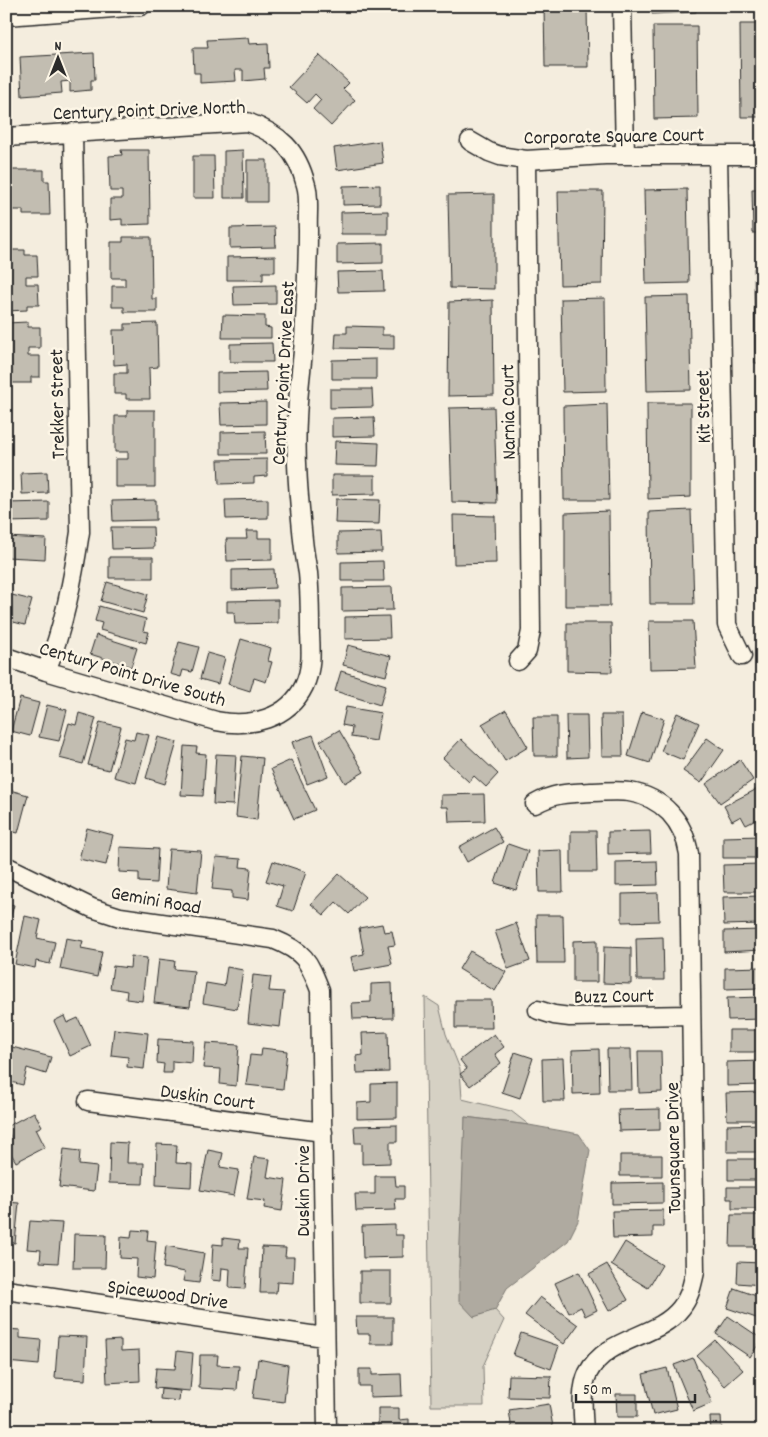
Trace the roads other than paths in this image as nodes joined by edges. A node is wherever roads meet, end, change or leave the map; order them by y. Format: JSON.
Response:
{"nodes":[{"id":1,"x":141,"y":6,"type":"edge"},
{"id":2,"x":622,"y":6,"type":"edge"},
{"id":3,"x":6,"y":16,"type":"edge"},
{"id":4,"x":73,"y":132,"type":"junction"},
{"id":5,"x":6,"y":137,"type":"edge"},
{"id":6,"x":470,"y":141,"type":"dead end"},
{"id":7,"x":287,"y":146,"type":"joint"},
{"id":8,"x":625,"y":155,"type":"junction"},
{"id":9,"x":718,"y":155,"type":"junction"},
{"id":10,"x":762,"y":155,"type":"edge"},
{"id":11,"x":526,"y":160,"type":"junction"},
{"id":12,"x":742,"y":656,"type":"dead end"},
{"id":13,"x":6,"y":657,"type":"edge"},
{"id":14,"x":518,"y":661,"type":"dead end"},
{"id":15,"x":46,"y":671,"type":"junction"},
{"id":16,"x":299,"y":695,"type":"joint"},
{"id":17,"x":535,"y":804,"type":"dead end"},
{"id":18,"x":6,"y":866,"type":"edge"},
{"id":19,"x":303,"y":955,"type":"joint"},
{"id":20,"x":538,"y":1010,"type":"dead end"},
{"id":21,"x":691,"y":1015,"type":"junction"},
{"id":22,"x":88,"y":1101,"type":"dead end"},
{"id":23,"x":323,"y":1132,"type":"junction"},
{"id":24,"x":6,"y":1290,"type":"edge"},
{"id":25,"x":324,"y":1336,"type":"junction"},
{"id":26,"x":327,"y":1431,"type":"edge"},
{"id":27,"x":584,"y":1431,"type":"edge"}],
"edges":[{"from":1,"to":3,"type":"street"},
{"from":2,"to":8,"type":"street"},
{"from":4,"to":5,"type":"street","name":"Century Point Drive North"},
{"from":4,"to":7,"type":"street","name":"Century Point Drive North"},
{"from":4,"to":15,"type":"street","name":"Trekker Street"},
{"from":6,"to":11,"type":"street","name":"Corporate Square Court"},
{"from":7,"to":16,"type":"street","name":"Century Point Drive East"},
{"from":8,"to":9,"type":"street","name":"Corporate Square Court"},
{"from":8,"to":11,"type":"street","name":"Corporate Square Court"},
{"from":9,"to":10,"type":"street","name":"Corporate Square Court"},
{"from":9,"to":12,"type":"street","name":"Kit Street"},
{"from":11,"to":14,"type":"street","name":"Narnia Court"},
{"from":13,"to":15,"type":"street","name":"Century Point Drive South"},
{"from":15,"to":16,"type":"street","name":"Century Point Drive South"},
{"from":17,"to":21,"type":"street","name":"Townsquare Drive"},
{"from":18,"to":19,"type":"street","name":"Gemini Road"},
{"from":19,"to":23,"type":"street","name":"Duskin Drive"},
{"from":20,"to":21,"type":"street","name":"Buzz Court"},
{"from":21,"to":27,"type":"street","name":"Townsquare Drive"},
{"from":22,"to":23,"type":"street","name":"Duskin Court"},
{"from":23,"to":25,"type":"street","name":"Duskin Drive"},
{"from":24,"to":25,"type":"street","name":"Spicewood Drive"},
{"from":25,"to":26,"type":"street","name":"Duskin Drive"}]}
